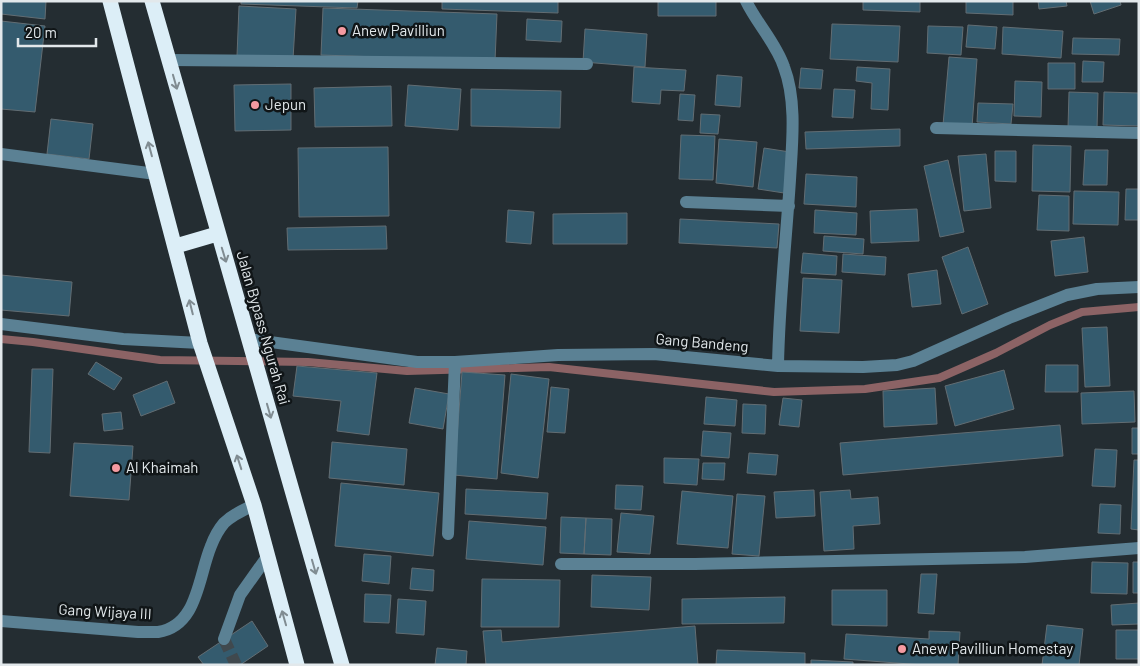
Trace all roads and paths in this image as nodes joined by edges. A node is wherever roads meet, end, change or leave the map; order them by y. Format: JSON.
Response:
{"nodes":[{"id":1,"x":110,"y":1,"type":"edge"},
{"id":2,"x":152,"y":1,"type":"edge"},
{"id":3,"x":746,"y":1,"type":"edge"},
{"id":4,"x":169,"y":60,"type":"junction"},
{"id":5,"x":587,"y":64,"type":"dead end"},
{"id":6,"x":936,"y":128,"type":"dead end"},
{"id":7,"x":1139,"y":133,"type":"edge"},
{"id":8,"x":1,"y":154,"type":"edge"},
{"id":9,"x":156,"y":174,"type":"junction"},
{"id":10,"x":686,"y":202,"type":"dead end"},
{"id":11,"x":789,"y":206,"type":"junction"},
{"id":12,"x":217,"y":234,"type":"junction"},
{"id":13,"x":176,"y":246,"type":"junction"},
{"id":14,"x":1139,"y":287,"type":"edge"},
{"id":15,"x":1,"y":324,"type":"edge"},
{"id":16,"x":249,"y":339,"type":"junction"},
{"id":17,"x":200,"y":343,"type":"junction"},
{"id":18,"x":455,"y":362,"type":"junction"},
{"id":19,"x":778,"y":366,"type":"junction"},
{"id":20,"x":254,"y":505,"type":"junction"},
{"id":21,"x":448,"y":534,"type":"dead end"},
{"id":22,"x":1139,"y":548,"type":"edge"},
{"id":23,"x":267,"y":557,"type":"junction"},
{"id":24,"x":561,"y":564,"type":"dead end"},
{"id":25,"x":1,"y":621,"type":"edge"},
{"id":26,"x":224,"y":639,"type":"tunnel mouth"},
{"id":27,"x":297,"y":665,"type":"edge"},
{"id":28,"x":342,"y":665,"type":"edge"}],
"edges":[{"from":9,"to":1,"type":"highway","one_way":true},
{"from":2,"to":4,"type":"highway","name":"Jalan Bypass Ngurah Rai"},
{"from":3,"to":11,"type":"street"},
{"from":4,"to":5,"type":"street"},
{"from":4,"to":12,"type":"highway","name":"Jalan Bypass Ngurah Rai","one_way":true},
{"from":6,"to":7,"type":"street"},
{"from":8,"to":9,"type":"street"},
{"from":9,"to":13,"type":"highway"},
{"from":10,"to":11,"type":"street"},
{"from":11,"to":19,"type":"street"},
{"from":12,"to":13,"type":"highway"},
{"from":12,"to":16,"type":"highway","name":"Jalan Bypass Ngurah Rai","one_way":true},
{"from":17,"to":13,"type":"highway","one_way":true},
{"from":14,"to":19,"type":"street","name":"Gang Bandeng"},
{"from":15,"to":17,"type":"street"},
{"from":16,"to":18,"type":"street","name":"Gang Bandeng"},
{"from":16,"to":28,"type":"highway","name":"Jalan Bypass Ngurah Rai","one_way":true},
{"from":20,"to":17,"type":"highway","one_way":true},
{"from":18,"to":19,"type":"street","name":"Gang Bandeng"},
{"from":18,"to":21,"type":"street"},
{"from":20,"to":23,"type":"highway"},
{"from":20,"to":25,"type":"street","name":"Gang Wijaya III"},
{"from":22,"to":24,"type":"street"},
{"from":23,"to":26,"type":"street"},
{"from":27,"to":23,"type":"highway","one_way":true}]}
